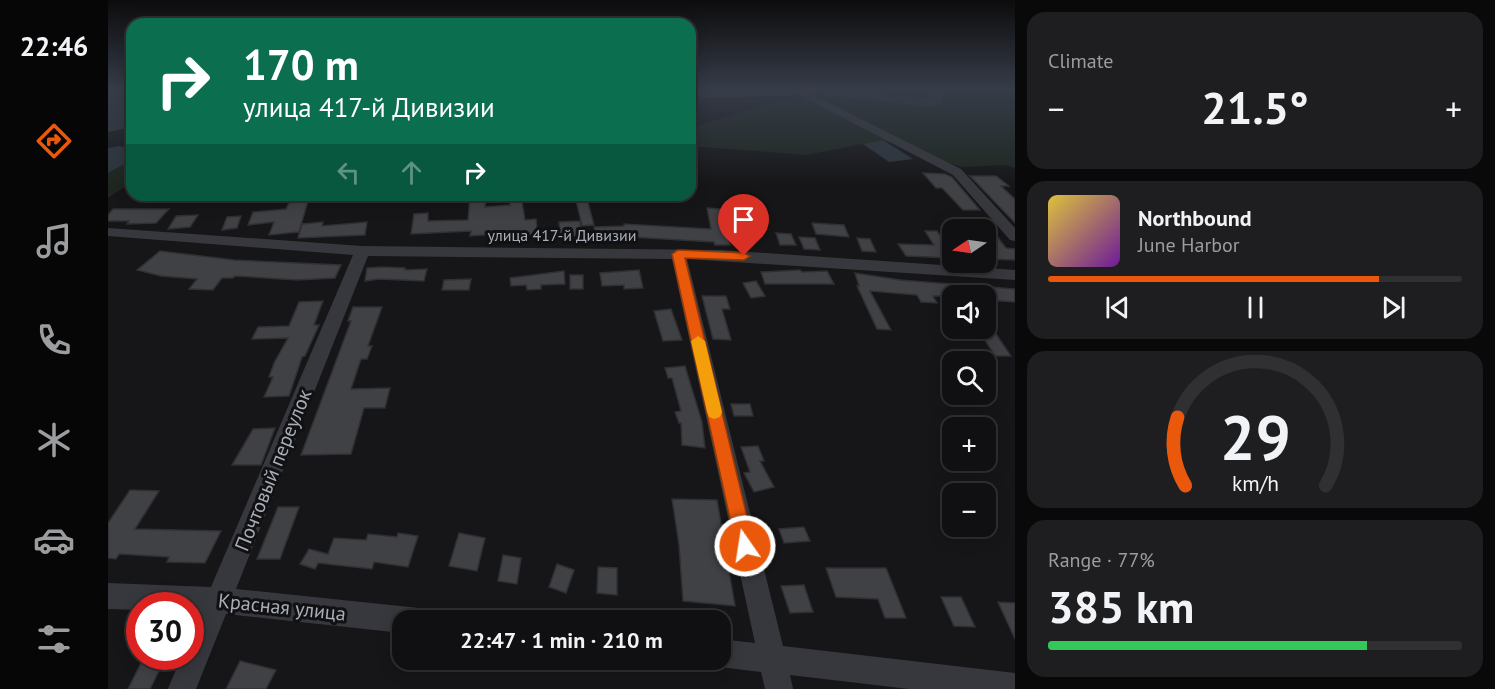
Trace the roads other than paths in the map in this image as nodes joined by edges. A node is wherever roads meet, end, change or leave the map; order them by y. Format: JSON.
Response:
{"nodes":[{"id":1,"x":855,"y":120,"type":"edge"},
{"id":2,"x":108,"y":232,"type":"edge"},
{"id":3,"x":1015,"y":237,"type":"edge"},
{"id":4,"x":362,"y":251,"type":"junction"},
{"id":5,"x":678,"y":254,"type":"junction"},
{"id":6,"x":1015,"y":275,"type":"edge"},
{"id":7,"x":108,"y":596,"type":"edge"},
{"id":8,"x":220,"y":600,"type":"junction"},
{"id":9,"x":392,"y":618,"type":"edge"},
{"id":10,"x":731,"y":654,"type":"edge"},
{"id":11,"x":770,"y":658,"type":"junction"},
{"id":12,"x":1015,"y":687,"type":"edge"},
{"id":13,"x":182,"y":689,"type":"edge"},
{"id":14,"x":779,"y":689,"type":"edge"}],
"edges":[{"from":1,"to":3,"type":"street"},
{"from":2,"to":4,"type":"street","name":"улица 417-й Дивизии"},
{"from":4,"to":5,"type":"street","name":"улица 417-й Дивизии"},
{"from":4,"to":8,"type":"street","name":"Почтовый переулок"},
{"from":5,"to":6,"type":"street","name":"улица 417-й Дивизии"},
{"from":5,"to":11,"type":"street"},
{"from":7,"to":8,"type":"street","name":"Красная улица"},
{"from":8,"to":9,"type":"street","name":"Красная улица"},
{"from":8,"to":13,"type":"street","name":"Почтовый переулок"},
{"from":10,"to":11,"type":"street"},
{"from":11,"to":12,"type":"street"},
{"from":11,"to":14,"type":"street"}]}
